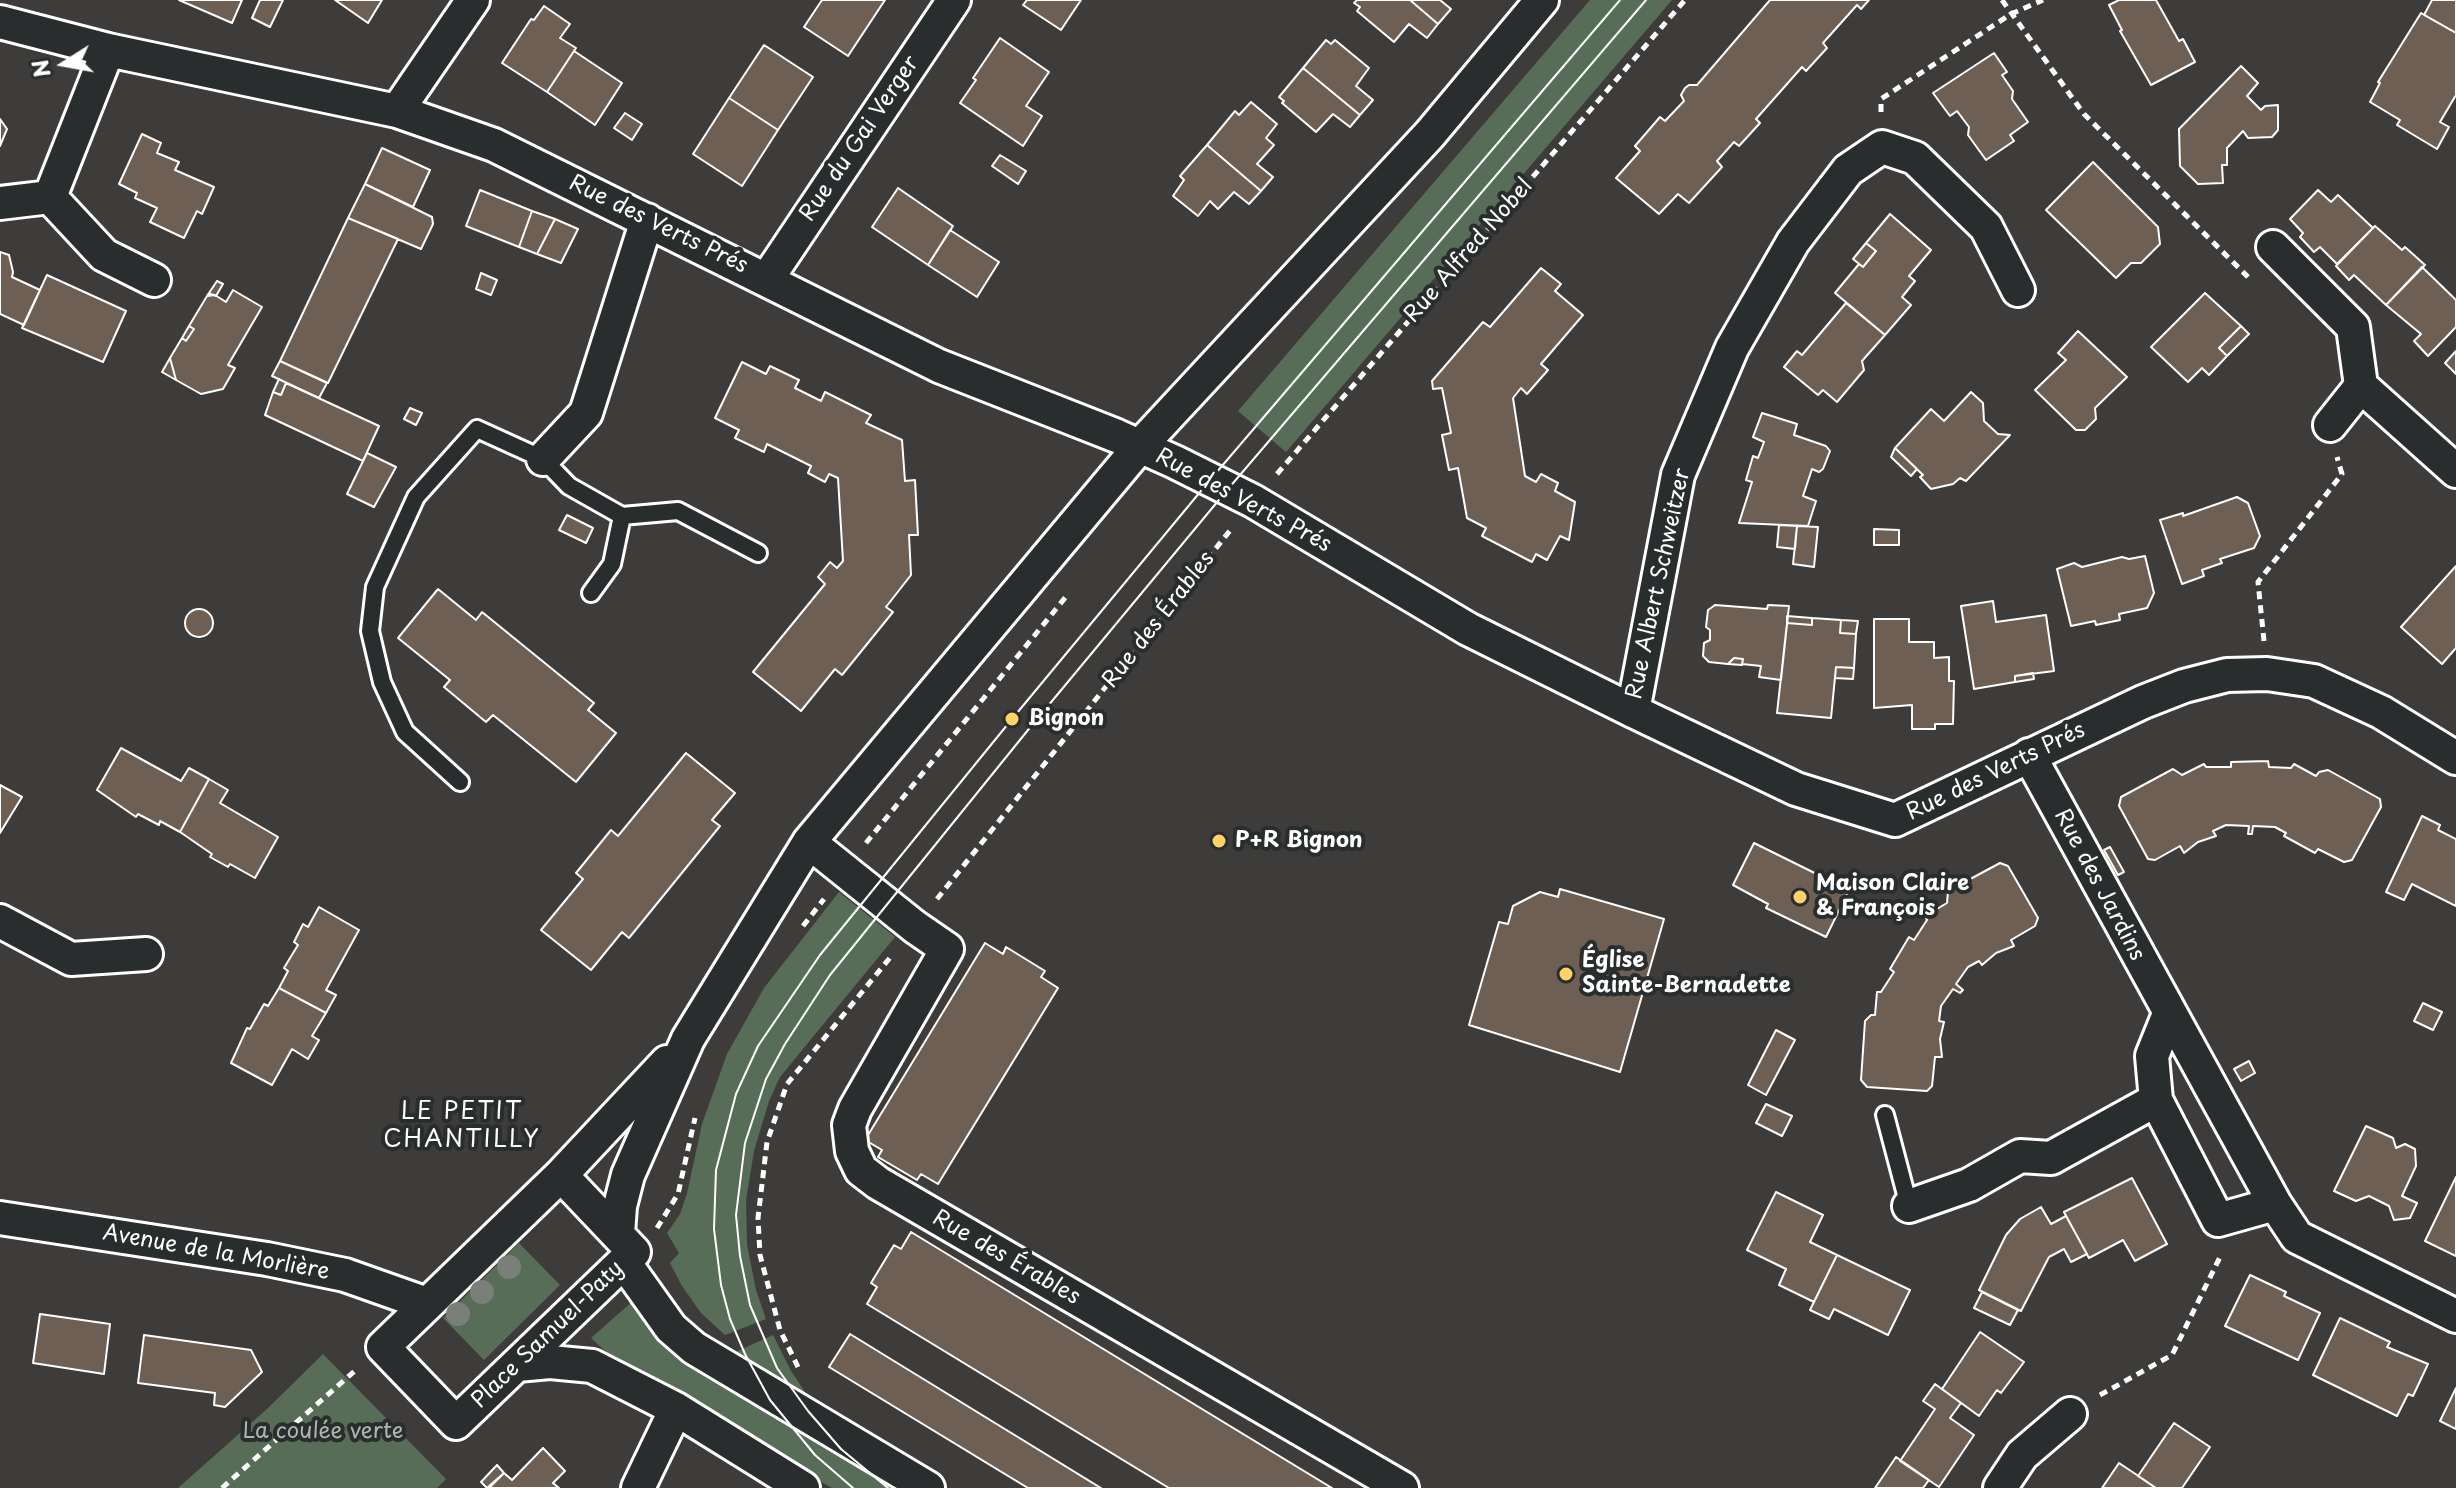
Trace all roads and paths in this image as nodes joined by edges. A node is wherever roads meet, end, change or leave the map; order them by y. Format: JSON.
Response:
{"nodes":[{"id":1,"x":473,"y":0,"type":"edge"},
{"id":2,"x":954,"y":0,"type":"edge"},
{"id":3,"x":1542,"y":0,"type":"edge"},
{"id":4,"x":1685,"y":0,"type":"edge"},
{"id":5,"x":2002,"y":0,"type":"edge"},
{"id":6,"x":2043,"y":0,"type":"edge"},
{"id":7,"x":2011,"y":14,"type":"junction"},
{"id":8,"x":0,"y":22,"type":"edge"},
{"id":9,"x":108,"y":50,"type":"junction"},
{"id":10,"x":397,"y":111,"type":"junction"},
{"id":11,"x":1882,"y":147,"type":"junction"},
{"id":12,"x":50,"y":197,"type":"junction"},
{"id":13,"x":0,"y":203,"type":"edge"},
{"id":14,"x":647,"y":220,"type":"junction"},
{"id":15,"x":2273,"y":247,"type":"dead end"},
{"id":16,"x":767,"y":279,"type":"junction"},
{"id":17,"x":154,"y":280,"type":"dead end"},
{"id":18,"x":2251,"y":280,"type":"dead end"},
{"id":19,"x":2018,"y":290,"type":"dead end"},
{"id":20,"x":2361,"y":386,"type":"junction"},
{"id":21,"x":2330,"y":425,"type":"joint"},
{"id":22,"x":1141,"y":445,"type":"junction"},
{"id":23,"x":543,"y":459,"type":"junction"},
{"id":24,"x":2456,"y":471,"type":"edge"},
{"id":25,"x":1253,"y":501,"type":"junction"},
{"id":26,"x":622,"y":516,"type":"junction"},
{"id":27,"x":758,"y":553,"type":"dead end"},
{"id":28,"x":1074,"y":586,"type":"dead end"},
{"id":29,"x":591,"y":593,"type":"dead end"},
{"id":30,"x":2267,"y":674,"type":"junction"},
{"id":31,"x":1633,"y":711,"type":"junction"},
{"id":32,"x":2029,"y":755,"type":"junction"},
{"id":33,"x":2456,"y":758,"type":"edge"},
{"id":34,"x":460,"y":782,"type":"dead end"},
{"id":35,"x":809,"y":842,"type":"junction"},
{"id":36,"x":844,"y":870,"type":"junction"},
{"id":37,"x":0,"y":921,"type":"edge"},
{"id":38,"x":915,"y":927,"type":"junction"},
{"id":39,"x":798,"y":933,"type":"dead end"},
{"id":40,"x":146,"y":954,"type":"dead end"},
{"id":41,"x":2169,"y":1014,"type":"junction"},
{"id":42,"x":688,"y":1039,"type":"junction"},
{"id":43,"x":2156,"y":1100,"type":"junction"},
{"id":44,"x":698,"y":1110,"type":"dead end"},
{"id":45,"x":1885,"y":1115,"type":"dead end"},
{"id":46,"x":561,"y":1175,"type":"junction"},
{"id":47,"x":2275,"y":1204,"type":"junction"},
{"id":48,"x":1909,"y":1206,"type":"joint"},
{"id":49,"x":0,"y":1218,"type":"edge"},
{"id":50,"x":2218,"y":1220,"type":"junction"},
{"id":51,"x":626,"y":1249,"type":"junction"},
{"id":52,"x":427,"y":1304,"type":"junction"},
{"id":53,"x":2456,"y":1316,"type":"edge"},
{"id":54,"x":383,"y":1347,"type":"junction"},
{"id":55,"x":517,"y":1365,"type":"junction"},
{"id":56,"x":802,"y":1372,"type":"dead end"},
{"id":57,"x":676,"y":1409,"type":"junction"},
{"id":58,"x":2070,"y":1414,"type":"joint"},
{"id":59,"x":222,"y":1488,"type":"edge"},
{"id":60,"x":638,"y":1488,"type":"edge"},
{"id":61,"x":803,"y":1488,"type":"edge"},
{"id":62,"x":928,"y":1488,"type":"edge"},
{"id":63,"x":1402,"y":1488,"type":"edge"},
{"id":64,"x":2000,"y":1488,"type":"edge"}],
"edges":[{"from":1,"to":10,"type":"street"},
{"from":2,"to":16,"type":"street","name":"Rue du Gai Verger"},
{"from":3,"to":22,"type":"street"},
{"from":4,"to":25,"type":"path","name":"Rue Alfred Nobel"},
{"from":5,"to":7,"type":"path"},
{"from":6,"to":7,"type":"path"},
{"from":7,"to":11,"type":"path"},
{"from":7,"to":18,"type":"path"},
{"from":8,"to":9,"type":"street","name":"Rue des Verts Prés"},
{"from":9,"to":10,"type":"street","name":"Rue des Verts Prés"},
{"from":9,"to":12,"type":"street"},
{"from":10,"to":14,"type":"street","name":"Rue des Verts Prés"},
{"from":11,"to":19,"type":"street"},
{"from":11,"to":31,"type":"street","name":"Rue Albert Schweitzer"},
{"from":12,"to":13,"type":"street"},
{"from":12,"to":17,"type":"street"},
{"from":14,"to":16,"type":"street","name":"Rue des Verts Prés"},
{"from":14,"to":23,"type":"street"},
{"from":15,"to":20,"type":"street"},
{"from":16,"to":22,"type":"street","name":"Rue des Verts Prés"},
{"from":20,"to":21,"type":"street"},
{"from":20,"to":24,"type":"street"},
{"from":21,"to":30,"type":"path"},
{"from":22,"to":25,"type":"street","name":"Rue des Verts Prés"},
{"from":22,"to":35,"type":"street"},
{"from":23,"to":26,"type":"lane"},
{"from":23,"to":34,"type":"lane"},
{"from":25,"to":31,"type":"street","name":"Rue des Verts Prés"},
{"from":25,"to":38,"type":"path","name":"Rue des Érables"},
{"from":26,"to":27,"type":"lane"},
{"from":26,"to":29,"type":"lane"},
{"from":28,"to":36,"type":"path"},
{"from":30,"to":32,"type":"street","name":"Rue des Verts Prés"},
{"from":30,"to":33,"type":"street","name":"Rue des Verts Prés"},
{"from":31,"to":32,"type":"street","name":"Rue des Verts Prés"},
{"from":32,"to":41,"type":"street","name":"Rue des Jardins"},
{"from":35,"to":36,"type":"street","name":"Rue des Érables"},
{"from":35,"to":42,"type":"street"},
{"from":36,"to":38,"type":"street","name":"Rue des Érables"},
{"from":36,"to":39,"type":"path"},
{"from":37,"to":40,"type":"street"},
{"from":38,"to":56,"type":"path","name":"Rue des Érables"},
{"from":38,"to":63,"type":"street","name":"Rue des Érables"},
{"from":41,"to":43,"type":"street"},
{"from":41,"to":47,"type":"street","name":"Rue des Jardins"},
{"from":42,"to":46,"type":"street"},
{"from":42,"to":51,"type":"street"},
{"from":43,"to":48,"type":"street"},
{"from":43,"to":50,"type":"street"},
{"from":44,"to":51,"type":"path"},
{"from":45,"to":48,"type":"lane"},
{"from":46,"to":51,"type":"street","name":"Place Samuel-Paty"},
{"from":46,"to":52,"type":"street"},
{"from":47,"to":50,"type":"street"},
{"from":47,"to":53,"type":"street","name":"Rue des Jardins"},
{"from":49,"to":52,"type":"street","name":"Avenue de la Morlière"},
{"from":50,"to":58,"type":"path"},
{"from":51,"to":55,"type":"street","name":"Place Samuel-Paty"},
{"from":51,"to":62,"type":"street"},
{"from":52,"to":54,"type":"street"},
{"from":54,"to":55,"type":"street","name":"Place Samuel-Paty"},
{"from":54,"to":59,"type":"path"},
{"from":55,"to":57,"type":"street"},
{"from":57,"to":60,"type":"street"},
{"from":57,"to":61,"type":"street"},
{"from":58,"to":64,"type":"street"}]}
